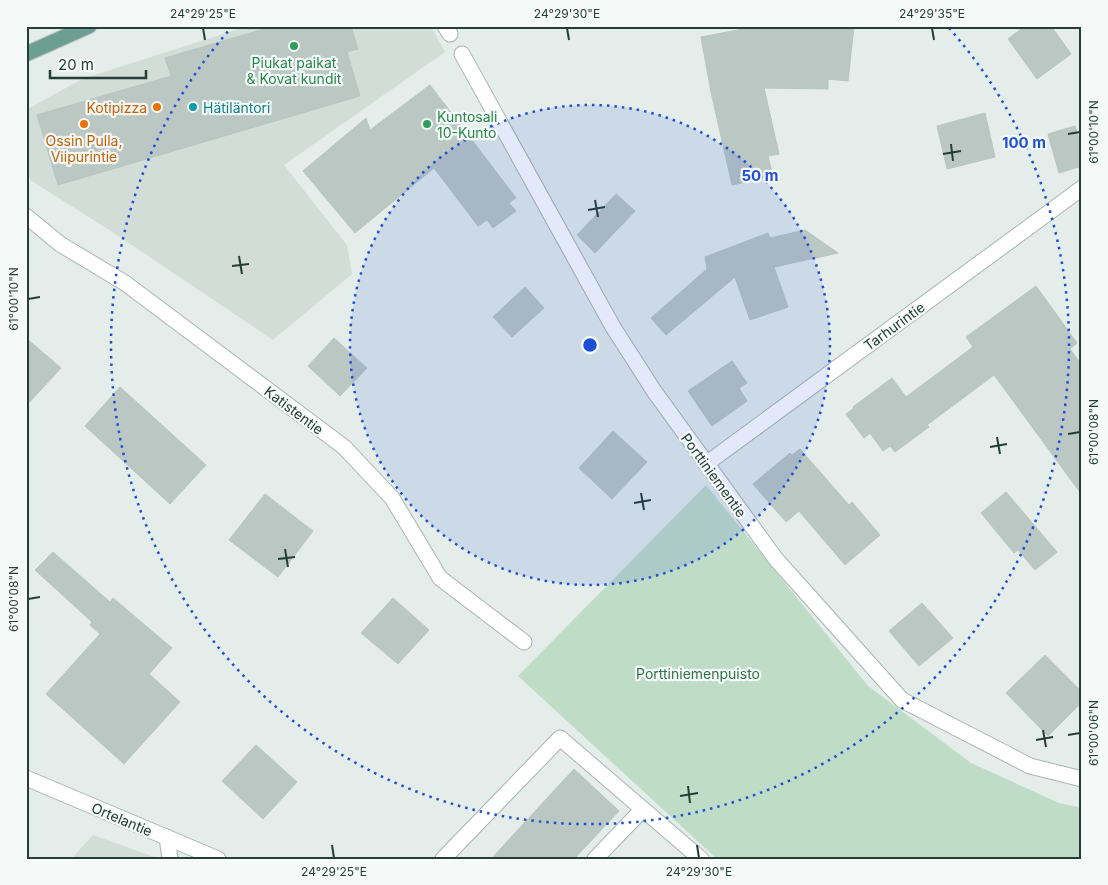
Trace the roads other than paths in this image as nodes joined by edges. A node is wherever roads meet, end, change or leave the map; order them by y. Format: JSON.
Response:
{"nodes":[{"id":1,"x":89,"y":26,"type":"edge"},
{"id":2,"x":26,"y":54,"type":"edge"},
{"id":3,"x":462,"y":54,"type":"dead end"},
{"id":4,"x":1082,"y":188,"type":"edge"},
{"id":5,"x":26,"y":216,"type":"edge"},
{"id":6,"x":706,"y":464,"type":"junction"},
{"id":7,"x":524,"y":642,"type":"dead end"},
{"id":8,"x":26,"y":778,"type":"edge"},
{"id":9,"x":1082,"y":779,"type":"edge"},
{"id":10,"x":643,"y":809,"type":"junction"},
{"id":11,"x":167,"y":837,"type":"junction"},
{"id":12,"x":170,"y":859,"type":"edge"},
{"id":13,"x":218,"y":859,"type":"edge"},
{"id":14,"x":444,"y":859,"type":"edge"},
{"id":15,"x":595,"y":859,"type":"edge"},
{"id":16,"x":701,"y":859,"type":"edge"}],
"edges":[{"from":1,"to":2,"type":"main road"},
{"from":3,"to":6,"type":"street","name":"Porttiniementie"},
{"from":4,"to":6,"type":"street","name":"Tarhurintie"},
{"from":5,"to":7,"type":"street","name":"Katistentie"},
{"from":6,"to":9,"type":"street","name":"Porttiniementie"},
{"from":8,"to":11,"type":"street","name":"Ortelantie"},
{"from":10,"to":14,"type":"street"},
{"from":10,"to":15,"type":"street"},
{"from":10,"to":16,"type":"street"},
{"from":11,"to":12,"type":"street"},
{"from":11,"to":13,"type":"street","name":"Ortelantie"}]}
